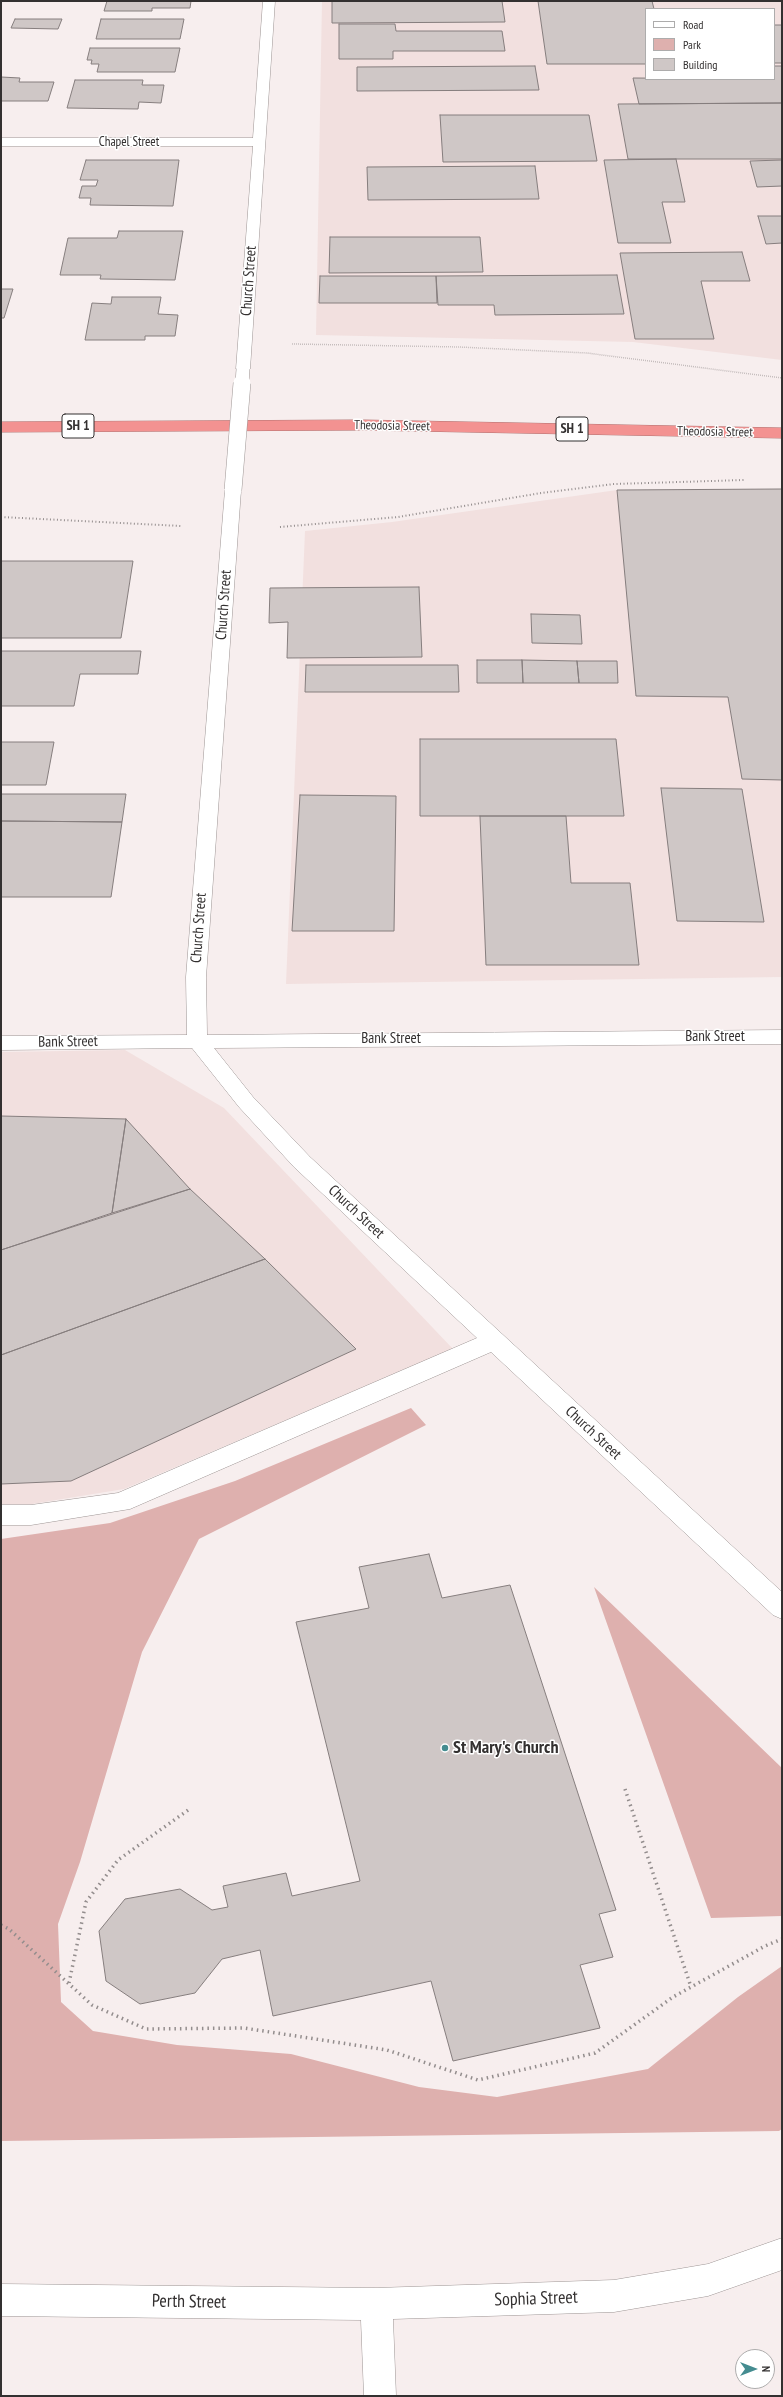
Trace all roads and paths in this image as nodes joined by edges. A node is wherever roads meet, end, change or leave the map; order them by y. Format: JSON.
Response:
{"nodes":[{"id":1,"x":269,"y":1,"type":"edge"},
{"id":2,"x":1,"y":142,"type":"edge"},
{"id":3,"x":258,"y":142,"type":"junction"},
{"id":4,"x":244,"y":344,"type":"junction"},
{"id":5,"x":782,"y":378,"type":"edge"},
{"id":6,"x":1,"y":427,"type":"edge"},
{"id":7,"x":782,"y":433,"type":"edge"},
{"id":8,"x":752,"y":480,"type":"dead end"},
{"id":9,"x":1,"y":517,"type":"edge"},
{"id":10,"x":230,"y":529,"type":"junction"},
{"id":11,"x":782,"y":1037,"type":"edge"},
{"id":12,"x":197,"y":1041,"type":"junction"},
{"id":13,"x":1,"y":1043,"type":"edge"},
{"id":14,"x":493,"y":1341,"type":"junction"},
{"id":15,"x":1,"y":1515,"type":"edge"},
{"id":16,"x":782,"y":1608,"type":"edge"},
{"id":17,"x":625,"y":1789,"type":"dead end"},
{"id":18,"x":191,"y":1808,"type":"dead end"},
{"id":19,"x":1,"y":1925,"type":"edge"},
{"id":20,"x":782,"y":1939,"type":"edge"},
{"id":21,"x":69,"y":1984,"type":"junction"},
{"id":22,"x":691,"y":1987,"type":"junction"},
{"id":23,"x":782,"y":2254,"type":"edge"},
{"id":24,"x":1,"y":2300,"type":"edge"},
{"id":25,"x":376,"y":2304,"type":"junction"},
{"id":26,"x":380,"y":2396,"type":"edge"}],
"edges":[{"from":1,"to":3,"type":"street","name":"Church Street"},
{"from":2,"to":3,"type":"street","name":"Chapel Street"},
{"from":3,"to":4,"type":"street","name":"Church Street"},
{"from":4,"to":5,"type":"path"},
{"from":4,"to":10,"type":"street","name":"Church Street","bridge":true},
{"from":6,"to":7,"type":"highway","name":"Theodosia Street","number":"SH 1"},
{"from":8,"to":10,"type":"path"},
{"from":9,"to":10,"type":"path"},
{"from":10,"to":12,"type":"street","name":"Church Street"},
{"from":11,"to":12,"type":"street","name":"Bank Street"},
{"from":12,"to":13,"type":"street","name":"Bank Street"},
{"from":12,"to":14,"type":"street","name":"Church Street"},
{"from":14,"to":15,"type":"street"},
{"from":14,"to":16,"type":"street","name":"Church Street"},
{"from":17,"to":22,"type":"path"},
{"from":18,"to":21,"type":"path"},
{"from":19,"to":21,"type":"path"},
{"from":20,"to":22,"type":"path"},
{"from":21,"to":22,"type":"path"},
{"from":23,"to":25,"type":"street","name":"Sophia Street"},
{"from":24,"to":25,"type":"street","name":"Perth Street"},
{"from":25,"to":26,"type":"street"}]}
